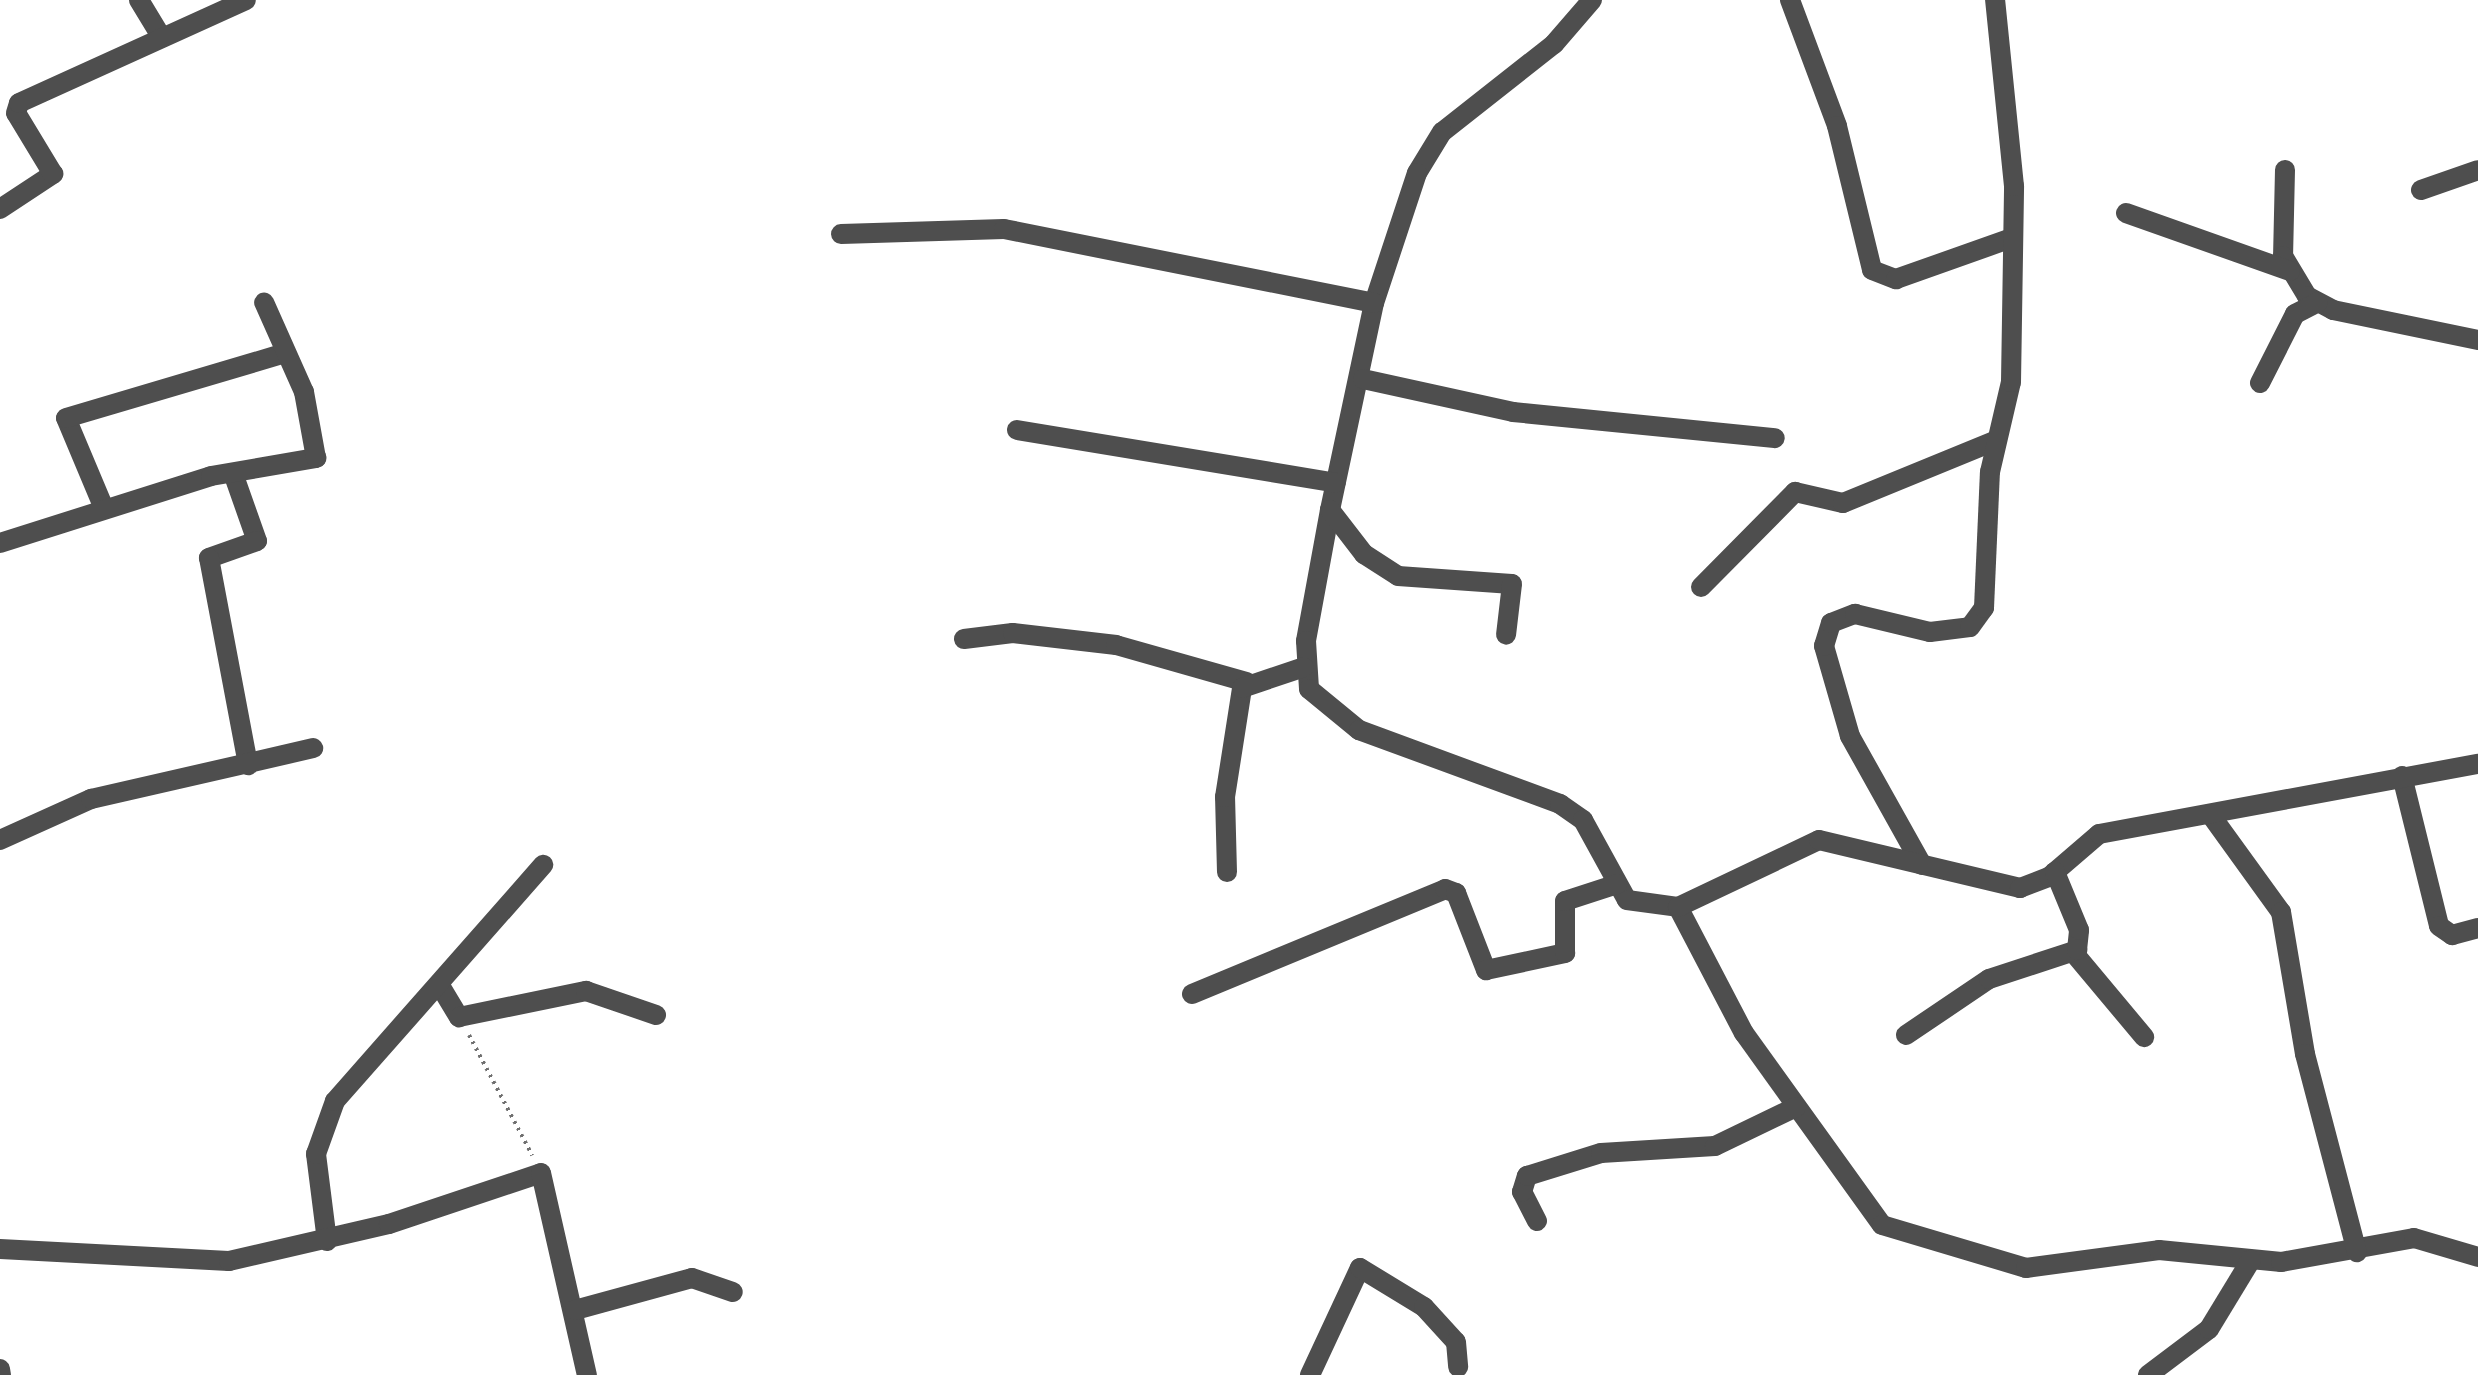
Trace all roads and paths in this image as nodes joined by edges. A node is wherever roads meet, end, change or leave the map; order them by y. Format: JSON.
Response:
{"nodes":[{"id":1,"x":139,"y":0,"type":"edge"},
{"id":2,"x":246,"y":0,"type":"edge"},
{"id":3,"x":1790,"y":0,"type":"edge"},
{"id":4,"x":1995,"y":0,"type":"edge"},
{"id":5,"x":1585,"y":2,"type":"edge"},
{"id":6,"x":162,"y":38,"type":"junction"},
{"id":7,"x":2284,"y":170,"type":"dead end"},
{"id":8,"x":2478,"y":170,"type":"edge"},
{"id":9,"x":2420,"y":190,"type":"dead end"},
{"id":10,"x":0,"y":209,"type":"edge"},
{"id":11,"x":2126,"y":212,"type":"dead end"},
{"id":12,"x":841,"y":234,"type":"dead end"},
{"id":13,"x":2009,"y":239,"type":"junction"},
{"id":14,"x":2290,"y":272,"type":"junction"},
{"id":15,"x":264,"y":302,"type":"dead end"},
{"id":16,"x":1374,"y":303,"type":"junction"},
{"id":17,"x":2318,"y":303,"type":"junction"},
{"id":18,"x":2478,"y":340,"type":"edge"},
{"id":19,"x":286,"y":353,"type":"junction"},
{"id":20,"x":1362,"y":379,"type":"junction"},
{"id":21,"x":2260,"y":383,"type":"dead end"},
{"id":22,"x":1016,"y":430,"type":"dead end"},
{"id":23,"x":1775,"y":438,"type":"dead end"},
{"id":24,"x":1994,"y":441,"type":"junction"},
{"id":25,"x":233,"y":473,"type":"junction"},
{"id":26,"x":1336,"y":483,"type":"junction"},
{"id":27,"x":104,"y":506,"type":"junction"},
{"id":28,"x":1330,"y":510,"type":"junction"},
{"id":29,"x":0,"y":543,"type":"edge"},
{"id":30,"x":1701,"y":587,"type":"dead end"},
{"id":31,"x":1506,"y":635,"type":"dead end"},
{"id":32,"x":964,"y":639,"type":"dead end"},
{"id":33,"x":1304,"y":666,"type":"junction"},
{"id":34,"x":1247,"y":682,"type":"junction"},
{"id":35,"x":314,"y":748,"type":"dead end"},
{"id":36,"x":2478,"y":764,"type":"edge"},
{"id":37,"x":248,"y":765,"type":"junction"},
{"id":38,"x":2402,"y":776,"type":"junction"},
{"id":39,"x":2210,"y":814,"type":"junction"},
{"id":40,"x":0,"y":840,"type":"edge"},
{"id":41,"x":543,"y":865,"type":"dead end"},
{"id":42,"x":1922,"y":865,"type":"junction"},
{"id":43,"x":1228,"y":872,"type":"dead end"},
{"id":44,"x":2055,"y":872,"type":"junction"},
{"id":45,"x":1617,"y":884,"type":"junction"},
{"id":46,"x":1678,"y":906,"type":"junction"},
{"id":47,"x":2478,"y":928,"type":"edge"},
{"id":48,"x":2073,"y":952,"type":"junction"},
{"id":49,"x":440,"y":984,"type":"junction"},
{"id":50,"x":1192,"y":994,"type":"dead end"},
{"id":51,"x":656,"y":1015,"type":"dead end"},
{"id":52,"x":459,"y":1017,"type":"junction"},
{"id":53,"x":1906,"y":1035,"type":"dead end"},
{"id":54,"x":2144,"y":1037,"type":"dead end"},
{"id":55,"x":1796,"y":1107,"type":"junction"},
{"id":56,"x":541,"y":1173,"type":"junction"},
{"id":57,"x":1538,"y":1221,"type":"dead end"},
{"id":58,"x":327,"y":1241,"type":"junction"},
{"id":59,"x":0,"y":1248,"type":"edge"},
{"id":60,"x":2357,"y":1252,"type":"junction"},
{"id":61,"x":2478,"y":1257,"type":"edge"},
{"id":62,"x":2251,"y":1260,"type":"junction"},
{"id":63,"x":733,"y":1292,"type":"dead end"},
{"id":64,"x":575,"y":1310,"type":"junction"},
{"id":65,"x":1458,"y":1367,"type":"dead end"},
{"id":66,"x":587,"y":1375,"type":"edge"},
{"id":67,"x":1310,"y":1375,"type":"edge"},
{"id":68,"x":2148,"y":1375,"type":"edge"}],
"edges":[{"from":1,"to":6,"type":"street"},
{"from":2,"to":6,"type":"street"},
{"from":3,"to":13,"type":"street"},
{"from":4,"to":13,"type":"street"},
{"from":5,"to":16,"type":"street"},
{"from":6,"to":10,"type":"street"},
{"from":7,"to":14,"type":"street"},
{"from":8,"to":9,"type":"street"},
{"from":11,"to":14,"type":"street"},
{"from":12,"to":16,"type":"street"},
{"from":13,"to":24,"type":"street"},
{"from":14,"to":17,"type":"street"},
{"from":15,"to":19,"type":"street"},
{"from":16,"to":20,"type":"street"},
{"from":17,"to":18,"type":"street"},
{"from":17,"to":21,"type":"street"},
{"from":19,"to":25,"type":"street"},
{"from":19,"to":27,"type":"street"},
{"from":20,"to":23,"type":"street"},
{"from":20,"to":26,"type":"street"},
{"from":22,"to":26,"type":"street"},
{"from":24,"to":30,"type":"street"},
{"from":24,"to":42,"type":"street"},
{"from":25,"to":27,"type":"street"},
{"from":25,"to":37,"type":"street"},
{"from":26,"to":28,"type":"street"},
{"from":27,"to":29,"type":"street"},
{"from":28,"to":31,"type":"street"},
{"from":28,"to":33,"type":"street"},
{"from":32,"to":34,"type":"street"},
{"from":33,"to":34,"type":"street"},
{"from":33,"to":45,"type":"street"},
{"from":34,"to":43,"type":"street"},
{"from":35,"to":37,"type":"street"},
{"from":36,"to":38,"type":"street"},
{"from":37,"to":40,"type":"street"},
{"from":38,"to":39,"type":"street"},
{"from":38,"to":47,"type":"street"},
{"from":39,"to":44,"type":"street"},
{"from":39,"to":60,"type":"street"},
{"from":41,"to":49,"type":"street"},
{"from":42,"to":44,"type":"street"},
{"from":42,"to":46,"type":"street"},
{"from":44,"to":48,"type":"street"},
{"from":45,"to":46,"type":"street"},
{"from":45,"to":50,"type":"street"},
{"from":46,"to":55,"type":"street"},
{"from":48,"to":53,"type":"street"},
{"from":48,"to":54,"type":"street"},
{"from":49,"to":52,"type":"street"},
{"from":49,"to":58,"type":"street"},
{"from":51,"to":52,"type":"street"},
{"from":52,"to":56,"type":"path"},
{"from":55,"to":57,"type":"street"},
{"from":55,"to":62,"type":"street"},
{"from":56,"to":58,"type":"street"},
{"from":56,"to":64,"type":"street"},
{"from":58,"to":59,"type":"street"},
{"from":60,"to":61,"type":"street"},
{"from":60,"to":62,"type":"street"},
{"from":62,"to":68,"type":"street"},
{"from":63,"to":64,"type":"street"},
{"from":64,"to":66,"type":"street"},
{"from":65,"to":67,"type":"street"}]}
